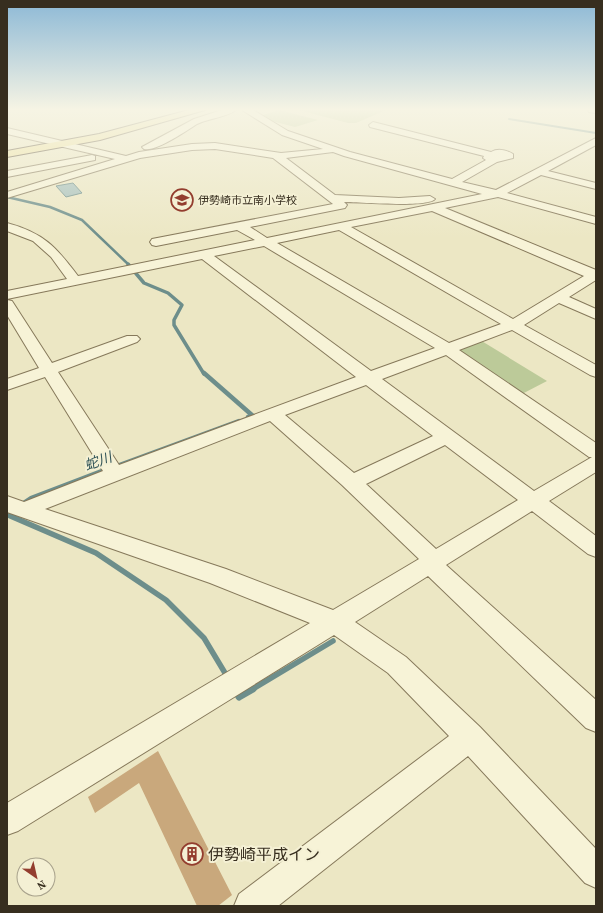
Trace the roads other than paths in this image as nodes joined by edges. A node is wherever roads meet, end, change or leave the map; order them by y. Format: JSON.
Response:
{"nodes":[{"id":1,"x":106,"y":153,"type":"edge"},
{"id":2,"x":135,"y":153,"type":"edge"},
{"id":3,"x":155,"y":153,"type":"edge"},
{"id":4,"x":256,"y":153,"type":"edge"},
{"id":5,"x":318,"y":153,"type":"edge"},
{"id":6,"x":343,"y":153,"type":"edge"},
{"id":7,"x":473,"y":153,"type":"edge"},
{"id":8,"x":577,"y":153,"type":"edge"},
{"id":9,"x":112,"y":154,"type":"junction"},
{"id":10,"x":277,"y":156,"type":"junction"},
{"id":11,"x":127,"y":159,"type":"junction"},
{"id":12,"x":542,"y":172,"type":"junction"},
{"id":13,"x":7,"y":174,"type":"edge"},
{"id":14,"x":7,"y":183,"type":"edge"},
{"id":15,"x":453,"y":183,"type":"junction"},
{"id":16,"x":596,"y":186,"type":"edge"},
{"id":17,"x":9,"y":194,"type":"edge"},
{"id":18,"x":497,"y":194,"type":"junction"},
{"id":19,"x":331,"y":198,"type":"junction"},
{"id":20,"x":481,"y":198,"type":"junction"},
{"id":21,"x":341,"y":206,"type":"junction"},
{"id":22,"x":435,"y":208,"type":"junction"},
{"id":23,"x":596,"y":221,"type":"edge"},
{"id":24,"x":363,"y":222,"type":"junction"},
{"id":25,"x":239,"y":226,"type":"junction"},
{"id":26,"x":342,"y":227,"type":"junction"},
{"id":27,"x":7,"y":228,"type":"edge"},
{"id":28,"x":180,"y":238,"type":"junction"},
{"id":29,"x":156,"y":242,"type":"dead end"},
{"id":30,"x":266,"y":242,"type":"junction"},
{"id":31,"x":203,"y":255,"type":"junction"},
{"id":32,"x":595,"y":275,"type":"edge"},
{"id":33,"x":75,"y":281,"type":"junction"},
{"id":34,"x":7,"y":295,"type":"edge"},
{"id":35,"x":559,"y":297,"type":"junction"},
{"id":36,"x":7,"y":304,"type":"edge"},
{"id":37,"x":596,"y":315,"type":"edge"},
{"id":38,"x":513,"y":325,"type":"junction"},
{"id":39,"x":132,"y":339,"type":"dead end"},
{"id":40,"x":446,"y":348,"type":"junction"},
{"id":41,"x":48,"y":370,"type":"junction"},
{"id":42,"x":596,"y":372,"type":"edge"},
{"id":43,"x":367,"y":378,"type":"junction"},
{"id":44,"x":7,"y":385,"type":"edge"},
{"id":45,"x":272,"y":414,"type":"junction"},
{"id":46,"x":446,"y":437,"type":"junction"},
{"id":47,"x":596,"y":452,"type":"edge"},
{"id":48,"x":596,"y":463,"type":"edge"},
{"id":49,"x":114,"y":473,"type":"junction"},
{"id":50,"x":352,"y":483,"type":"junction"},
{"id":51,"x":533,"y":501,"type":"junction"},
{"id":52,"x":12,"y":507,"type":"edge"},
{"id":53,"x":596,"y":548,"type":"edge"},
{"id":54,"x":433,"y":562,"type":"junction"},
{"id":55,"x":335,"y":622,"type":"junction"},
{"id":56,"x":596,"y":718,"type":"edge"},
{"id":57,"x":470,"y":737,"type":"junction"},
{"id":58,"x":7,"y":820,"type":"edge"},
{"id":59,"x":596,"y":872,"type":"edge"},
{"id":60,"x":251,"y":906,"type":"edge"}],
"edges":[{"from":1,"to":9,"type":"street"},
{"from":2,"to":11,"type":"street"},
{"from":3,"to":11,"type":"street"},
{"from":4,"to":10,"type":"street"},
{"from":5,"to":10,"type":"street"},
{"from":6,"to":15,"type":"street"},
{"from":7,"to":15,"type":"street"},
{"from":8,"to":12,"type":"street"},
{"from":9,"to":11,"type":"street"},
{"from":9,"to":13,"type":"street"},
{"from":10,"to":19,"type":"street"},
{"from":11,"to":17,"type":"street"},
{"from":12,"to":16,"type":"street"},
{"from":12,"to":18,"type":"street"},
{"from":14,"to":17,"type":"street"},
{"from":15,"to":18,"type":"street"},
{"from":18,"to":20,"type":"street"},
{"from":18,"to":23,"type":"street"},
{"from":19,"to":20,"type":"street"},
{"from":19,"to":21,"type":"street"},
{"from":20,"to":22,"type":"street"},
{"from":21,"to":24,"type":"street"},
{"from":21,"to":25,"type":"street"},
{"from":22,"to":24,"type":"street"},
{"from":22,"to":32,"type":"street"},
{"from":24,"to":26,"type":"street"},
{"from":25,"to":28,"type":"street"},
{"from":25,"to":30,"type":"street"},
{"from":26,"to":30,"type":"street"},
{"from":26,"to":38,"type":"street"},
{"from":27,"to":33,"type":"street"},
{"from":28,"to":29,"type":"street"},
{"from":28,"to":31,"type":"street"},
{"from":30,"to":31,"type":"street"},
{"from":30,"to":40,"type":"street"},
{"from":31,"to":33,"type":"street"},
{"from":31,"to":43,"type":"street"},
{"from":32,"to":35,"type":"street"},
{"from":33,"to":34,"type":"street"},
{"from":35,"to":37,"type":"street"},
{"from":35,"to":38,"type":"street"},
{"from":36,"to":41,"type":"street"},
{"from":38,"to":40,"type":"street"},
{"from":38,"to":42,"type":"street"},
{"from":39,"to":41,"type":"street"},
{"from":40,"to":43,"type":"street"},
{"from":40,"to":47,"type":"street"},
{"from":41,"to":44,"type":"street"},
{"from":41,"to":49,"type":"street"},
{"from":43,"to":45,"type":"street"},
{"from":43,"to":46,"type":"street"},
{"from":45,"to":49,"type":"street"},
{"from":45,"to":50,"type":"street"},
{"from":46,"to":50,"type":"street"},
{"from":46,"to":51,"type":"street"},
{"from":48,"to":51,"type":"street"},
{"from":49,"to":52,"type":"street"},
{"from":50,"to":54,"type":"street"},
{"from":51,"to":53,"type":"street"},
{"from":51,"to":54,"type":"street"},
{"from":52,"to":55,"type":"street"},
{"from":54,"to":55,"type":"street"},
{"from":54,"to":56,"type":"street"},
{"from":55,"to":57,"type":"street"},
{"from":55,"to":58,"type":"street"},
{"from":57,"to":59,"type":"street"},
{"from":57,"to":60,"type":"street"}]}
